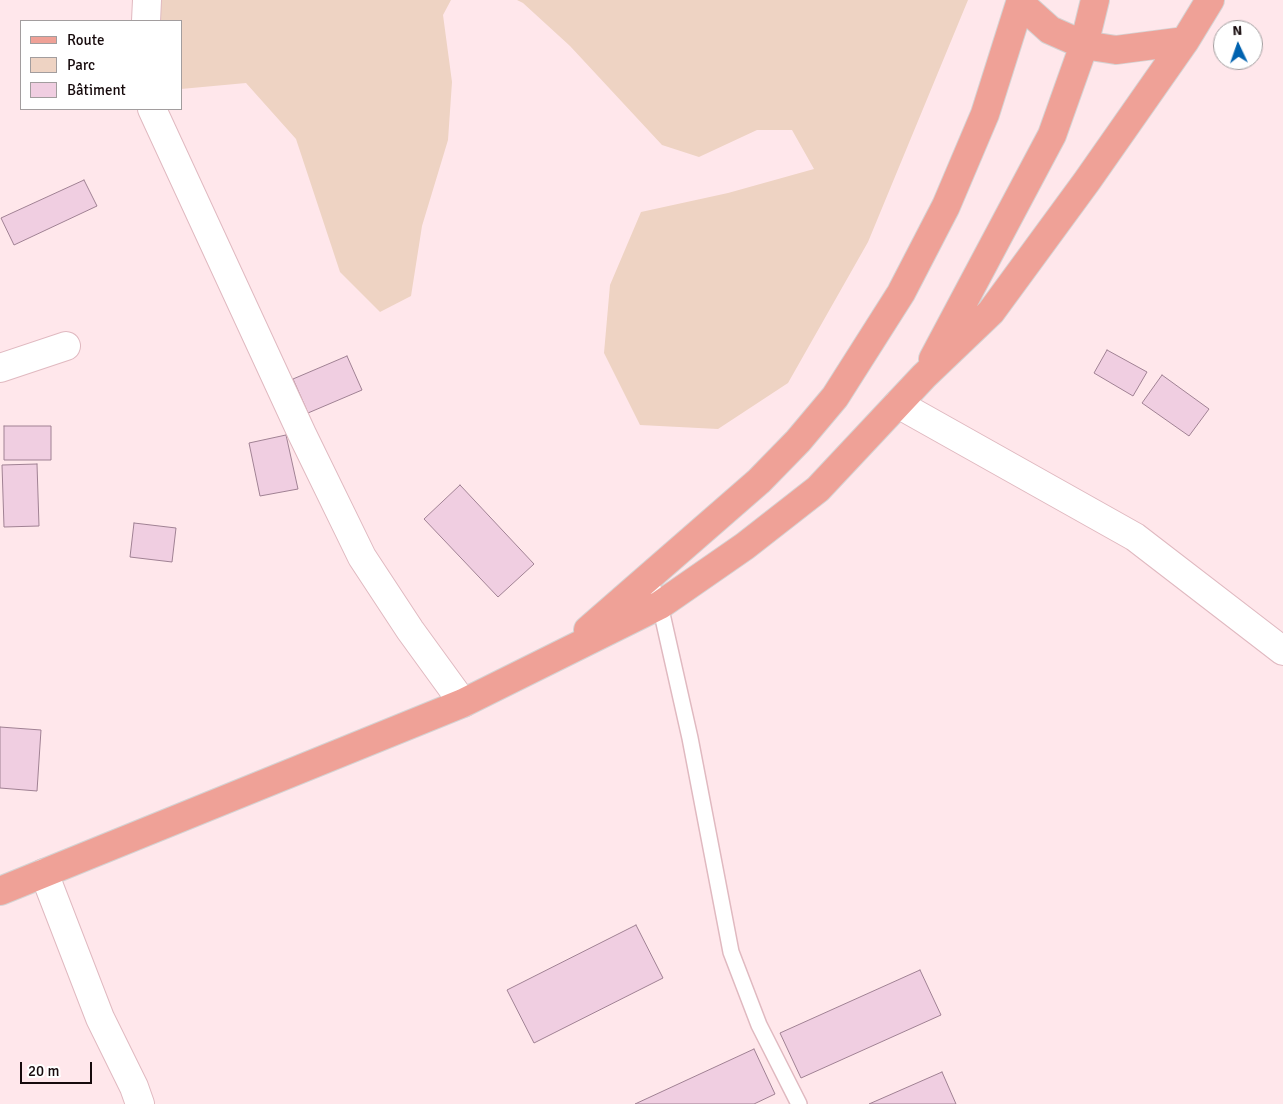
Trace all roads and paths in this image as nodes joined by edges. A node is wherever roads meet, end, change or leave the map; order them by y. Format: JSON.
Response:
{"nodes":[{"id":1,"x":147,"y":0,"type":"edge"},
{"id":2,"x":1095,"y":0,"type":"edge"},
{"id":3,"x":1210,"y":0,"type":"edge"},
{"id":4,"x":1020,"y":2,"type":"edge"},
{"id":5,"x":146,"y":20,"type":"edge"},
{"id":6,"x":1185,"y":42,"type":"junction"},
{"id":7,"x":1084,"y":45,"type":"junction"},
{"id":8,"x":152,"y":110,"type":"edge"},
{"id":9,"x":66,"y":346,"type":"dead end"},
{"id":10,"x":0,"y":368,"type":"edge"},
{"id":11,"x":924,"y":376,"type":"junction"},
{"id":12,"x":898,"y":404,"type":"junction"},
{"id":13,"x":649,"y":578,"type":"junction"},
{"id":14,"x":660,"y":605,"type":"junction"},
{"id":15,"x":1283,"y":650,"type":"edge"},
{"id":16,"x":553,"y":659,"type":"junction"},
{"id":17,"x":463,"y":702,"type":"junction"},
{"id":18,"x":44,"y":872,"type":"junction"},
{"id":19,"x":0,"y":891,"type":"edge"},
{"id":20,"x":140,"y":1104,"type":"edge"},
{"id":21,"x":799,"y":1104,"type":"edge"}],
"edges":[{"from":1,"to":5,"type":"street"},
{"from":2,"to":7,"type":"main road"},
{"from":3,"to":6,"type":"main road"},
{"from":4,"to":7,"type":"main road"},
{"from":4,"to":13,"type":"main road"},
{"from":6,"to":7,"type":"main road"},
{"from":6,"to":11,"type":"main road"},
{"from":7,"to":11,"type":"main road"},
{"from":8,"to":17,"type":"street"},
{"from":9,"to":10,"type":"street"},
{"from":11,"to":12,"type":"main road"},
{"from":12,"to":14,"type":"main road"},
{"from":12,"to":15,"type":"street"},
{"from":13,"to":14,"type":"lane"},
{"from":13,"to":16,"type":"main road"},
{"from":14,"to":16,"type":"main road"},
{"from":14,"to":21,"type":"lane"},
{"from":16,"to":17,"type":"main road"},
{"from":17,"to":18,"type":"main road"},
{"from":18,"to":19,"type":"main road"},
{"from":18,"to":20,"type":"street"}]}
